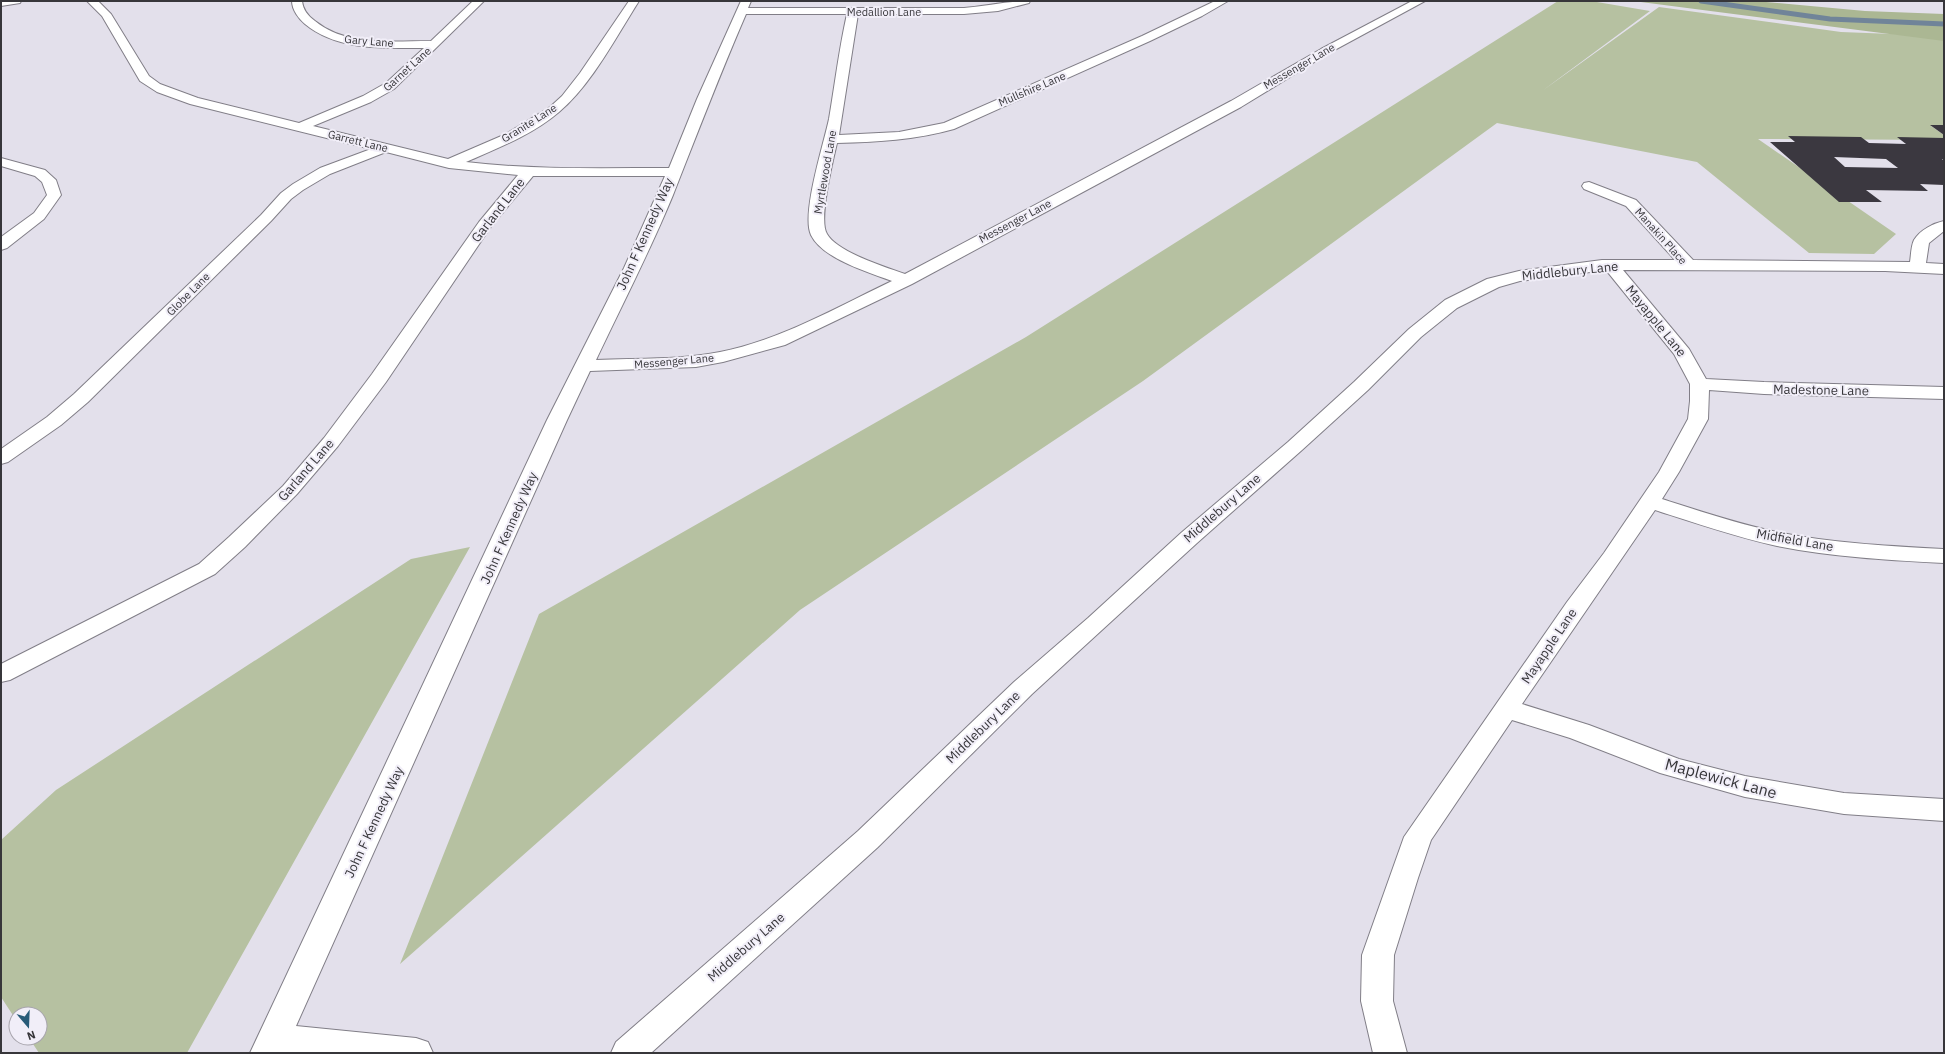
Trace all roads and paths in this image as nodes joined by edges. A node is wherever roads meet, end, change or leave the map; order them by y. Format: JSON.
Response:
{"nodes":[{"id":1,"x":16,"y":1,"type":"edge"},
{"id":2,"x":92,"y":1,"type":"edge"},
{"id":3,"x":297,"y":1,"type":"edge"},
{"id":4,"x":479,"y":1,"type":"edge"},
{"id":5,"x":634,"y":1,"type":"edge"},
{"id":6,"x":1025,"y":1,"type":"edge"},
{"id":7,"x":1222,"y":1,"type":"edge"},
{"id":8,"x":1420,"y":1,"type":"edge"},
{"id":9,"x":1,"y":4,"type":"edge"},
{"id":10,"x":744,"y":6,"type":"edge"},
{"id":11,"x":853,"y":12,"type":"junction"},
{"id":12,"x":434,"y":44,"type":"junction"},
{"id":13,"x":300,"y":126,"type":"junction"},
{"id":14,"x":831,"y":139,"type":"junction"},
{"id":15,"x":385,"y":148,"type":"junction"},
{"id":16,"x":1,"y":162,"type":"edge"},
{"id":17,"x":449,"y":164,"type":"junction"},
{"id":18,"x":528,"y":172,"type":"junction"},
{"id":19,"x":673,"y":172,"type":"junction"},
{"id":20,"x":1589,"y":186,"type":"dead end"},
{"id":21,"x":1944,"y":226,"type":"edge"},
{"id":22,"x":1,"y":245,"type":"edge"},
{"id":23,"x":1611,"y":266,"type":"junction"},
{"id":24,"x":1688,"y":266,"type":"junction"},
{"id":25,"x":1917,"y":268,"type":"junction"},
{"id":26,"x":1944,"y":269,"type":"edge"},
{"id":27,"x":906,"y":280,"type":"junction"},
{"id":28,"x":585,"y":366,"type":"junction"},
{"id":29,"x":1699,"y":384,"type":"junction"},
{"id":30,"x":1944,"y":393,"type":"edge"},
{"id":31,"x":1,"y":458,"type":"edge"},
{"id":32,"x":1650,"y":502,"type":"junction"},
{"id":33,"x":1944,"y":556,"type":"edge"},
{"id":34,"x":1,"y":674,"type":"edge"},
{"id":35,"x":1506,"y":708,"type":"junction"},
{"id":36,"x":1944,"y":810,"type":"edge"},
{"id":37,"x":270,"y":1046,"type":"edge"},
{"id":38,"x":416,"y":1053,"type":"edge"},
{"id":39,"x":628,"y":1053,"type":"edge"},
{"id":40,"x":1390,"y":1053,"type":"edge"}],
"edges":[{"from":1,"to":9,"type":"street"},
{"from":2,"to":13,"type":"street","name":"Garrett Lane"},
{"from":3,"to":12,"type":"street","name":"Gary Lane"},
{"from":4,"to":12,"type":"street","name":"Garnet Lane"},
{"from":5,"to":17,"type":"street","name":"Granite Lane"},
{"from":6,"to":11,"type":"street","name":"Medallion Lane"},
{"from":7,"to":14,"type":"street","name":"Mullshire Lane"},
{"from":8,"to":27,"type":"street","name":"Messenger Lane"},
{"from":10,"to":11,"type":"street","name":"Medallion Lane"},
{"from":10,"to":19,"type":"street","name":"John F Kennedy Way"},
{"from":11,"to":14,"type":"street","name":"Myrtlewood Lane"},
{"from":12,"to":13,"type":"street","name":"Garnet Lane"},
{"from":13,"to":15,"type":"street","name":"Garrett Lane"},
{"from":14,"to":27,"type":"street","name":"Myrtlewood Lane"},
{"from":15,"to":17,"type":"street","name":"Garrett Lane"},
{"from":15,"to":31,"type":"street","name":"Globe Lane"},
{"from":16,"to":22,"type":"street"},
{"from":17,"to":18,"type":"street","name":"Garrett Lane"},
{"from":18,"to":19,"type":"street","name":"Garrett Lane"},
{"from":18,"to":34,"type":"street","name":"Garland Lane"},
{"from":19,"to":28,"type":"street","name":"John F Kennedy Way"},
{"from":20,"to":24,"type":"street","name":"Manakin Place"},
{"from":21,"to":25,"type":"street"},
{"from":23,"to":24,"type":"street","name":"Middlebury Lane"},
{"from":23,"to":29,"type":"street","name":"Mayapple Lane"},
{"from":23,"to":39,"type":"street","name":"Middlebury Lane"},
{"from":24,"to":25,"type":"street","name":"Middlebury Lane"},
{"from":25,"to":26,"type":"street","name":"Middlebury Lane"},
{"from":27,"to":28,"type":"street","name":"Messenger Lane"},
{"from":28,"to":37,"type":"street","name":"John F Kennedy Way"},
{"from":29,"to":30,"type":"street","name":"Madestone Lane"},
{"from":29,"to":32,"type":"street","name":"Mayapple Lane"},
{"from":32,"to":33,"type":"street","name":"Midfield Lane"},
{"from":32,"to":35,"type":"street","name":"Mayapple Lane"},
{"from":35,"to":36,"type":"street","name":"Maplewick Lane"},
{"from":35,"to":40,"type":"street","name":"Mayapple Lane"},
{"from":37,"to":38,"type":"street"}]}
